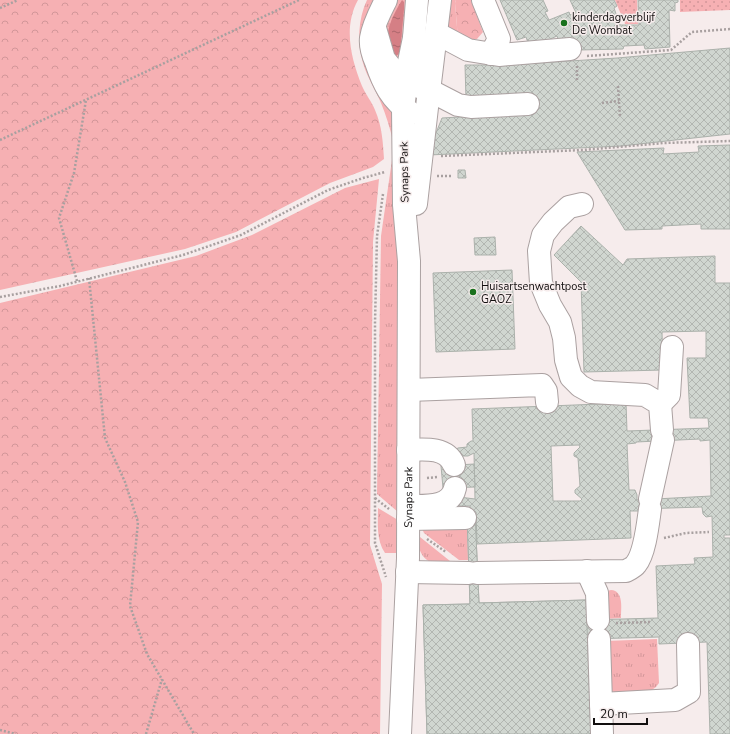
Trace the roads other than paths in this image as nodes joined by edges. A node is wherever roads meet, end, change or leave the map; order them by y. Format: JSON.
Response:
{"nodes":[{"id":1,"x":386,"y":0,"type":"edge"},
{"id":2,"x":417,"y":0,"type":"edge"},
{"id":3,"x":440,"y":0,"type":"edge"},
{"id":4,"x":483,"y":0,"type":"edge"},
{"id":5,"x":374,"y":28,"type":"junction"},
{"id":6,"x":414,"y":38,"type":"junction"},
{"id":7,"x":435,"y":40,"type":"junction"},
{"id":8,"x":491,"y":54,"type":"junction"},
{"id":9,"x":577,"y":56,"type":"road end"},
{"id":10,"x":406,"y":83,"type":"junction"},
{"id":11,"x":429,"y":90,"type":"junction"},
{"id":12,"x":528,"y":104,"type":"dead end"},
{"id":13,"x":403,"y":108,"type":"junction"},
{"id":14,"x":426,"y":121,"type":"junction"},
{"id":15,"x":582,"y":204,"type":"dead end"},
{"id":16,"x":409,"y":261,"type":"junction"},
{"id":17,"x":672,"y":347,"type":"dead end"},
{"id":18,"x":409,"y":390,"type":"junction"},
{"id":19,"x":547,"y":402,"type":"dead end"},
{"id":20,"x":660,"y":404,"type":"junction"},
{"id":21,"x":408,"y":450,"type":"junction"},
{"id":22,"x":408,"y":512,"type":"junction"},
{"id":23,"x":465,"y":518,"type":"dead end"},
{"id":24,"x":587,"y":571,"type":"junction"},
{"id":25,"x":407,"y":572,"type":"junction"},
{"id":26,"x":688,"y":644,"type":"dead end"},
{"id":27,"x":601,"y":704,"type":"junction"},
{"id":28,"x":400,"y":734,"type":"edge"},
{"id":29,"x":602,"y":734,"type":"edge"}],
"edges":[{"from":1,"to":5,"type":"street"},
{"from":2,"to":6,"type":"street","name":"Synaps Park"},
{"from":3,"to":7,"type":"street"},
{"from":4,"to":8,"type":"street"},
{"from":5,"to":10,"type":"street"},
{"from":5,"to":13,"type":"street"},
{"from":6,"to":10,"type":"street","name":"Synaps Park"},
{"from":6,"to":11,"type":"street","name":"Synaps Park"},
{"from":7,"to":8,"type":"street"},
{"from":7,"to":11,"type":"street"},
{"from":8,"to":9,"type":"street"},
{"from":10,"to":11,"type":"street"},
{"from":10,"to":13,"type":"street","name":"Synaps Park"},
{"from":11,"to":12,"type":"street"},
{"from":11,"to":14,"type":"street","name":"Synaps Park"},
{"from":13,"to":14,"type":"street"},
{"from":13,"to":16,"type":"street","name":"Synaps Park"},
{"from":14,"to":16,"type":"street","name":"Synaps Park"},
{"from":15,"to":20,"type":"street"},
{"from":16,"to":18,"type":"street","name":"Synaps Park"},
{"from":17,"to":20,"type":"street"},
{"from":18,"to":19,"type":"street"},
{"from":18,"to":21,"type":"street","name":"Synaps Park"},
{"from":20,"to":24,"type":"street"},
{"from":21,"to":22,"type":"street","name":"Synaps Park"},
{"from":21,"to":22,"type":"street"},
{"from":22,"to":23,"type":"street"},
{"from":22,"to":25,"type":"street","name":"Synaps Park"},
{"from":24,"to":25,"type":"street"},
{"from":24,"to":27,"type":"street"},
{"from":25,"to":28,"type":"street","name":"Synaps Park"},
{"from":26,"to":27,"type":"street"},
{"from":27,"to":29,"type":"street"}]}
